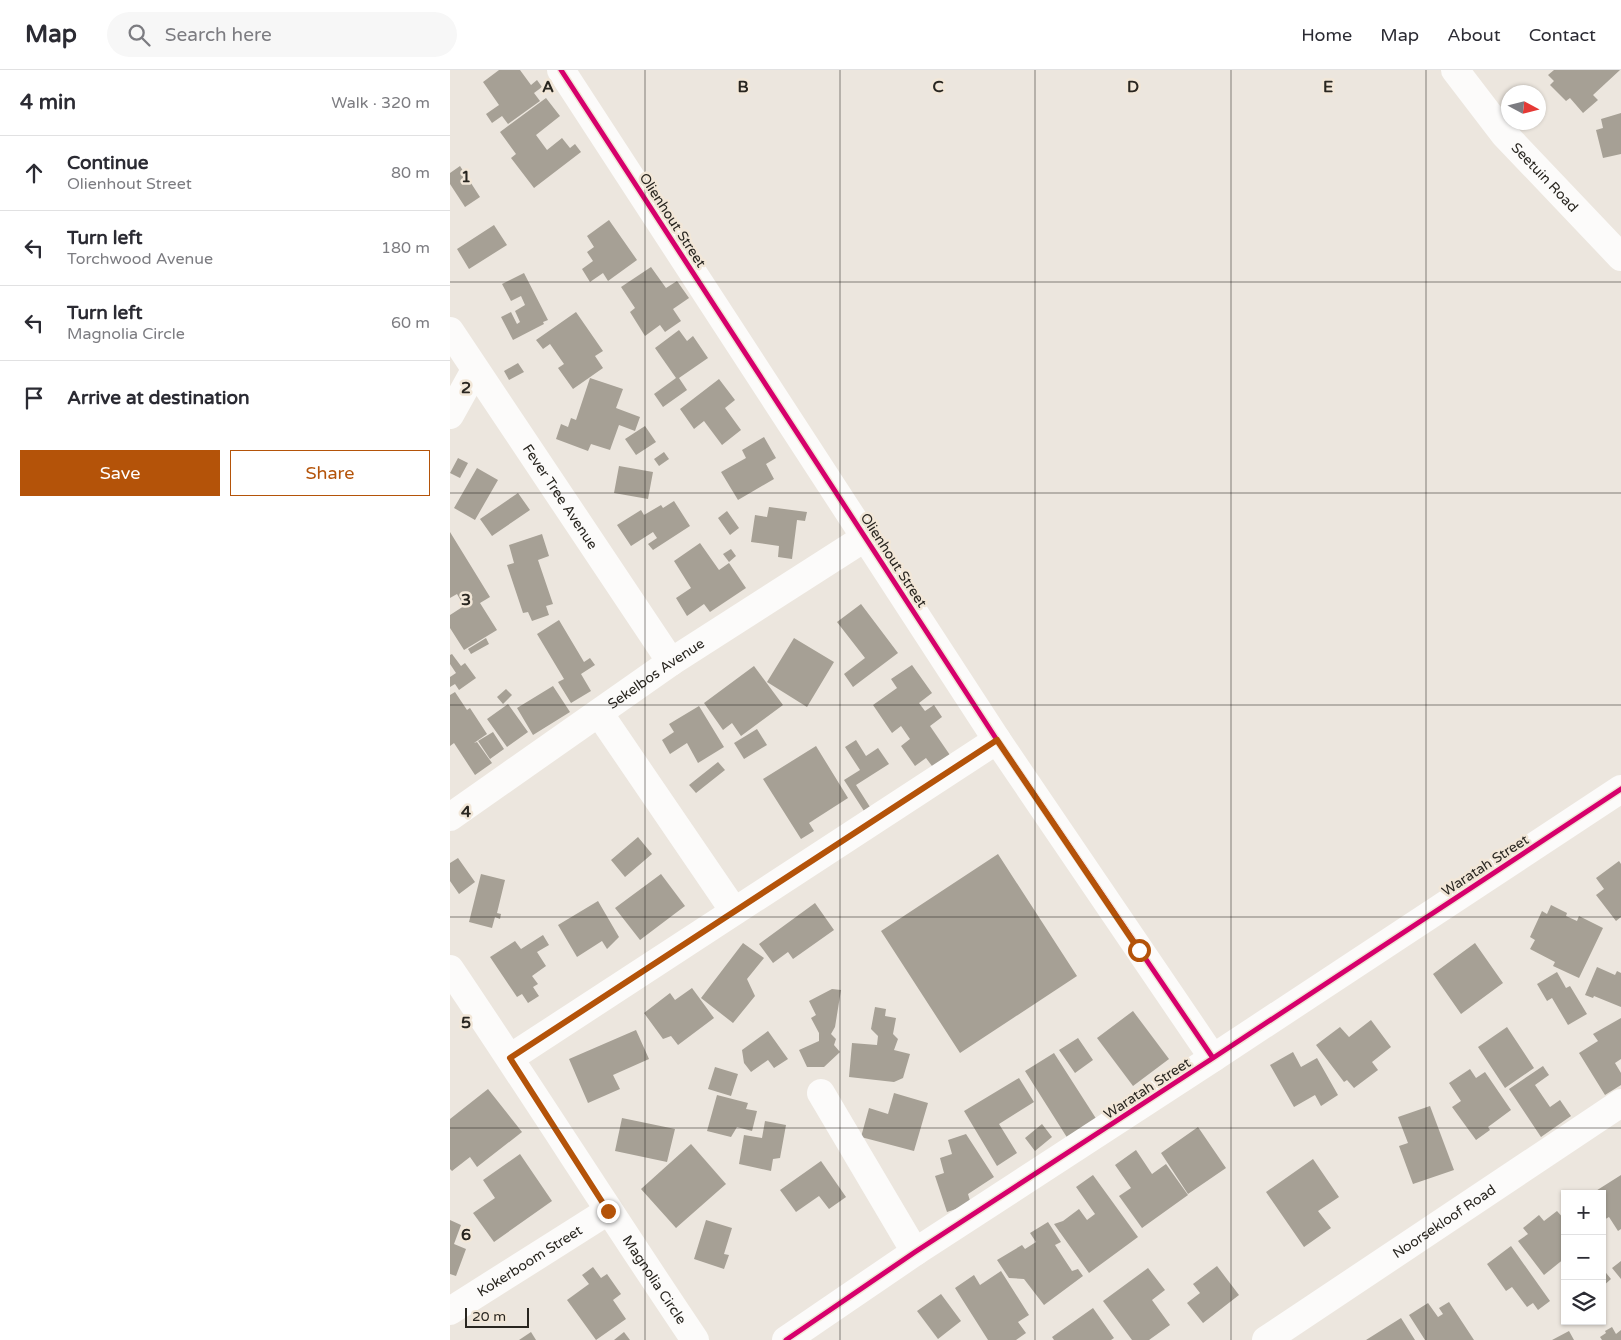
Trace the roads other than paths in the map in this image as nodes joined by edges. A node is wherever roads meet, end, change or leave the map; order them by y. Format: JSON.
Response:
{"nodes":[{"id":1,"x":561,"y":70,"type":"edge"},
{"id":2,"x":1455,"y":70,"type":"edge"},
{"id":3,"x":1621,"y":257,"type":"edge"},
{"id":4,"x":450,"y":331,"type":"edge"},
{"id":5,"x":476,"y":370,"type":"junction"},
{"id":6,"x":450,"y":415,"type":"edge"},
{"id":7,"x":866,"y":537,"type":"junction"},
{"id":8,"x":671,"y":662,"type":"junction"},
{"id":9,"x":599,"y":713,"type":"junction"},
{"id":10,"x":997,"y":740,"type":"junction"},
{"id":11,"x":1621,"y":789,"type":"edge"},
{"id":12,"x":450,"y":817,"type":"edge"},
{"id":13,"x":734,"y":911,"type":"junction"},
{"id":14,"x":450,"y":969,"type":"edge"},
{"id":15,"x":510,"y":1058,"type":"junction"},
{"id":16,"x":1213,"y":1058,"type":"junction"},
{"id":17,"x":821,"y":1093,"type":"dead end"},
{"id":18,"x":1621,"y":1103,"type":"edge"},
{"id":19,"x":608,"y":1211,"type":"junction"},
{"id":20,"x":915,"y":1252,"type":"junction"},
{"id":21,"x":450,"y":1310,"type":"edge"},
{"id":22,"x":695,"y":1340,"type":"edge"},
{"id":23,"x":786,"y":1340,"type":"edge"},
{"id":24,"x":1266,"y":1340,"type":"edge"}],
"edges":[{"from":1,"to":7,"type":"street","name":"Olienhout Street"},
{"from":2,"to":3,"type":"street","name":"Seetuin Road"},
{"from":4,"to":5,"type":"street","name":"Fever Tree Avenue"},
{"from":5,"to":6,"type":"street"},
{"from":5,"to":8,"type":"street","name":"Fever Tree Avenue"},
{"from":7,"to":8,"type":"street","name":"Sekelbos Avenue"},
{"from":7,"to":10,"type":"street","name":"Olienhout Street"},
{"from":8,"to":9,"type":"street","name":"Sekelbos Avenue"},
{"from":9,"to":12,"type":"street","name":"Sekelbos Avenue"},
{"from":9,"to":13,"type":"street"},
{"from":10,"to":13,"type":"street"},
{"from":10,"to":16,"type":"street","name":"Olienhout Street"},
{"from":11,"to":16,"type":"street","name":"Waratah Street"},
{"from":13,"to":15,"type":"street"},
{"from":14,"to":15,"type":"street","name":"Magnolia Circle"},
{"from":15,"to":19,"type":"street","name":"Magnolia Circle"},
{"from":16,"to":20,"type":"street","name":"Waratah Street"},
{"from":17,"to":20,"type":"street"},
{"from":18,"to":24,"type":"street","name":"Noorsekloof Road"},
{"from":19,"to":21,"type":"street","name":"Kokerboom Street"},
{"from":19,"to":22,"type":"street","name":"Magnolia Circle"},
{"from":20,"to":23,"type":"street","name":"Waratah Street"}]}
